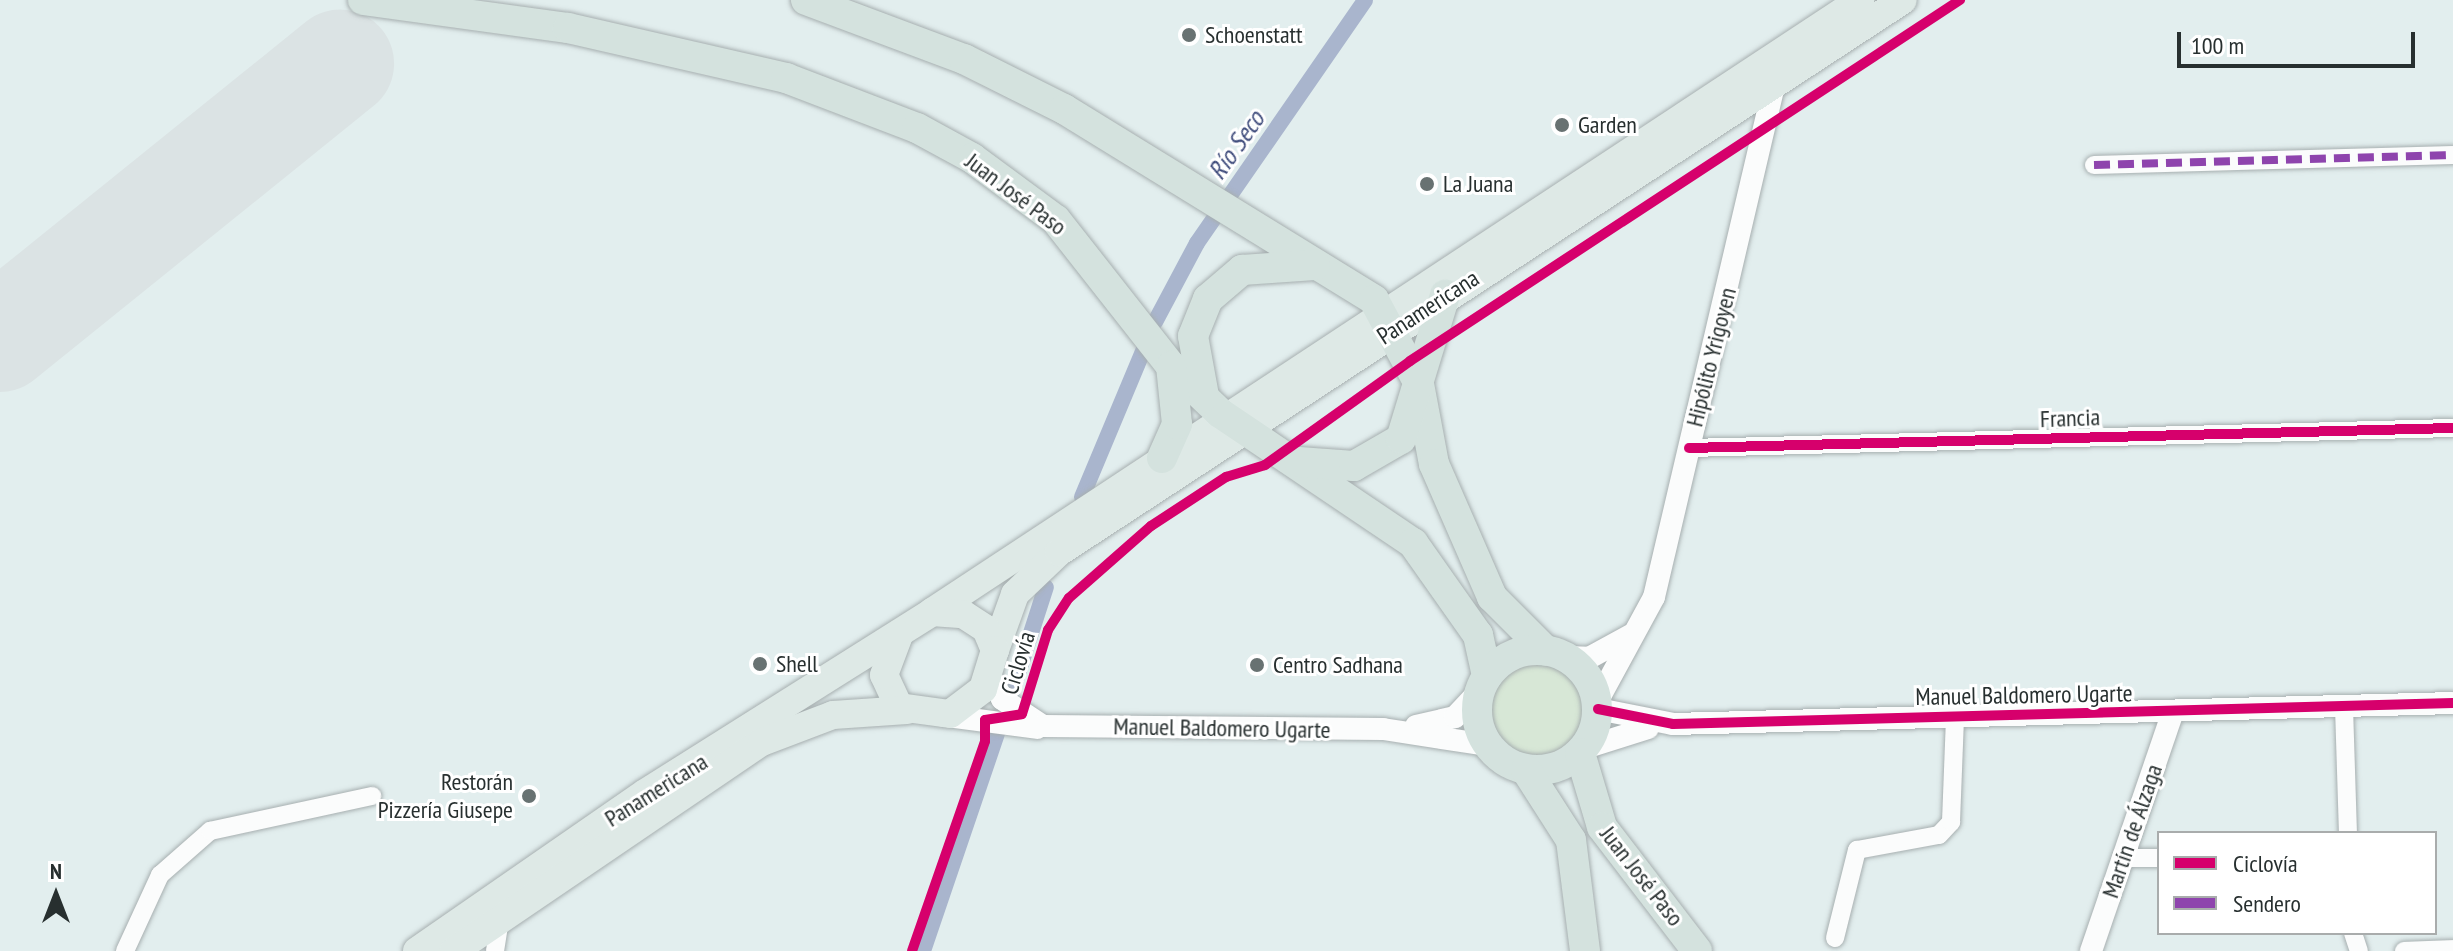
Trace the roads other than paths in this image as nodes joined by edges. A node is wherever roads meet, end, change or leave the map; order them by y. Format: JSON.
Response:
{"nodes":[{"id":1,"x":363,"y":0,"type":"edge"},
{"id":2,"x":806,"y":0,"type":"edge"},
{"id":3,"x":1860,"y":0,"type":"edge"},
{"id":4,"x":1903,"y":0,"type":"edge"},
{"id":5,"x":1775,"y":81,"type":"junction"},
{"id":6,"x":2453,"y":155,"type":"edge"},
{"id":7,"x":2094,"y":165,"type":"dead end"},
{"id":8,"x":1326,"y":267,"type":"junction"},
{"id":9,"x":1445,"y":295,"type":"junction"},
{"id":10,"x":1390,"y":320,"type":"junction"},
{"id":11,"x":1171,"y":366,"type":"junction"},
{"id":12,"x":1419,"y":384,"type":"junction"},
{"id":13,"x":1224,"y":414,"type":"junction"},
{"id":14,"x":2453,"y":428,"type":"edge"},
{"id":15,"x":1689,"y":448,"type":"junction"},
{"id":16,"x":1162,"y":458,"type":"junction"},
{"id":17,"x":1289,"y":460,"type":"junction"},
{"id":18,"x":932,"y":612,"type":"junction"},
{"id":19,"x":1639,"y":630,"type":"junction"},
{"id":20,"x":899,"y":635,"type":"junction"},
{"id":21,"x":1556,"y":654,"type":"junction"},
{"id":22,"x":992,"y":662,"type":"junction"},
{"id":23,"x":1484,"y":683,"type":"junction"},
{"id":24,"x":2453,"y":703,"type":"edge"},
{"id":25,"x":1597,"y":705,"type":"junction"},
{"id":26,"x":2344,"y":707,"type":"junction"},
{"id":27,"x":907,"y":710,"type":"junction"},
{"id":28,"x":2173,"y":712,"type":"junction"},
{"id":29,"x":938,"y":715,"type":"junction"},
{"id":30,"x":1955,"y":717,"type":"junction"},
{"id":31,"x":1673,"y":724,"type":"junction"},
{"id":32,"x":1062,"y":726,"type":"junction"},
{"id":33,"x":1383,"y":729,"type":"junction"},
{"id":34,"x":1487,"y":745,"type":"junction"},
{"id":35,"x":1582,"y":750,"type":"junction"},
{"id":36,"x":1526,"y":770,"type":"junction"},
{"id":37,"x":372,"y":796,"type":"dead end"},
{"id":38,"x":2348,"y":831,"type":"edge"},
{"id":39,"x":2124,"y":858,"type":"junction"},
{"id":40,"x":2157,"y":858,"type":"edge"},
{"id":41,"x":486,"y":918,"type":"junction"},
{"id":42,"x":1835,"y":938,"type":"dead end"},
{"id":43,"x":461,"y":949,"type":"edge"},
{"id":44,"x":2453,"y":949,"type":"edge"},
{"id":45,"x":125,"y":951,"type":"edge"},
{"id":46,"x":417,"y":951,"type":"edge"},
{"id":47,"x":495,"y":951,"type":"edge"},
{"id":48,"x":1585,"y":951,"type":"edge"},
{"id":49,"x":1697,"y":951,"type":"edge"},
{"id":50,"x":2091,"y":951,"type":"edge"},
{"id":51,"x":2404,"y":951,"type":"edge"}],
"edges":[{"from":1,"to":11,"type":"highway","name":"Juan José Paso"},
{"from":2,"to":8,"type":"highway"},
{"from":3,"to":10,"type":"main road","name":"Panamericana"},
{"from":4,"to":5,"type":"main road","name":"Panamericana"},
{"from":5,"to":9,"type":"main road","name":"Panamericana"},
{"from":5,"to":15,"type":"street","name":"Hipólito Yrigoyen"},
{"from":6,"to":7,"type":"street"},
{"from":8,"to":10,"type":"highway"},
{"from":8,"to":13,"type":"highway"},
{"from":9,"to":10,"type":"main road","name":"Panamericana"},
{"from":9,"to":12,"type":"highway"},
{"from":10,"to":12,"type":"highway"},
{"from":10,"to":13,"type":"main road","name":"Panamericana"},
{"from":11,"to":13,"type":"highway","name":"Juan José Paso"},
{"from":11,"to":16,"type":"highway"},
{"from":12,"to":17,"type":"highway"},
{"from":12,"to":21,"type":"highway"},
{"from":13,"to":16,"type":"main road","name":"Panamericana"},
{"from":13,"to":17,"type":"highway","name":"Juan José Paso"},
{"from":13,"to":22,"type":"main road","name":"Panamericana"},
{"from":14,"to":15,"type":"street","name":"Francia"},
{"from":15,"to":19,"type":"street","name":"Hipólito Yrigoyen"},
{"from":16,"to":18,"type":"main road","name":"Panamericana"},
{"from":17,"to":23,"type":"highway","name":"Juan José Paso"},
{"from":18,"to":20,"type":"main road","name":"Panamericana"},
{"from":18,"to":22,"type":"main road"},
{"from":19,"to":21,"type":"street"},
{"from":19,"to":25,"type":"street","name":"Hipólito Yrigoyen"},
{"from":20,"to":27,"type":"main road"},
{"from":20,"to":41,"type":"main road","name":"Panamericana"},
{"from":21,"to":23,"type":"highway"},
{"from":21,"to":25,"type":"highway"},
{"from":22,"to":29,"type":"main road","name":"Panamericana"},
{"from":22,"to":32,"type":"street","name":"Manuel Baldomero Ugarte"},
{"from":23,"to":33,"type":"street","name":"Manuel Baldomero Ugarte"},
{"from":23,"to":34,"type":"highway"},
{"from":24,"to":26,"type":"street","name":"Manuel Baldomero Ugarte"},
{"from":25,"to":31,"type":"street","name":"Manuel Baldomero Ugarte"},
{"from":25,"to":35,"type":"highway"},
{"from":26,"to":28,"type":"street","name":"Manuel Baldomero Ugarte"},
{"from":26,"to":38,"type":"street"},
{"from":27,"to":29,"type":"main road","name":"Panamericana"},
{"from":27,"to":41,"type":"main road","name":"Panamericana"},
{"from":28,"to":30,"type":"street","name":"Manuel Baldomero Ugarte"},
{"from":28,"to":39,"type":"street","name":"Martín de Álzaga"},
{"from":29,"to":32,"type":"street","name":"Manuel Baldomero Ugarte"},
{"from":30,"to":31,"type":"street","name":"Manuel Baldomero Ugarte"},
{"from":30,"to":42,"type":"street"},
{"from":31,"to":35,"type":"street","name":"Manuel Baldomero Ugarte"},
{"from":32,"to":33,"type":"street","name":"Manuel Baldomero Ugarte"},
{"from":33,"to":34,"type":"street","name":"Manuel Baldomero Ugarte"},
{"from":34,"to":36,"type":"highway"},
{"from":35,"to":36,"type":"highway"},
{"from":35,"to":49,"type":"highway","name":"Juan José Paso"},
{"from":36,"to":48,"type":"highway","name":"Juan José Paso"},
{"from":37,"to":45,"type":"street"},
{"from":39,"to":40,"type":"street"},
{"from":39,"to":50,"type":"street","name":"Martín de Álzaga"},
{"from":41,"to":43,"type":"main road","name":"Panamericana"},
{"from":41,"to":46,"type":"main road","name":"Panamericana"},
{"from":41,"to":47,"type":"street"},
{"from":44,"to":51,"type":"street"}]}
